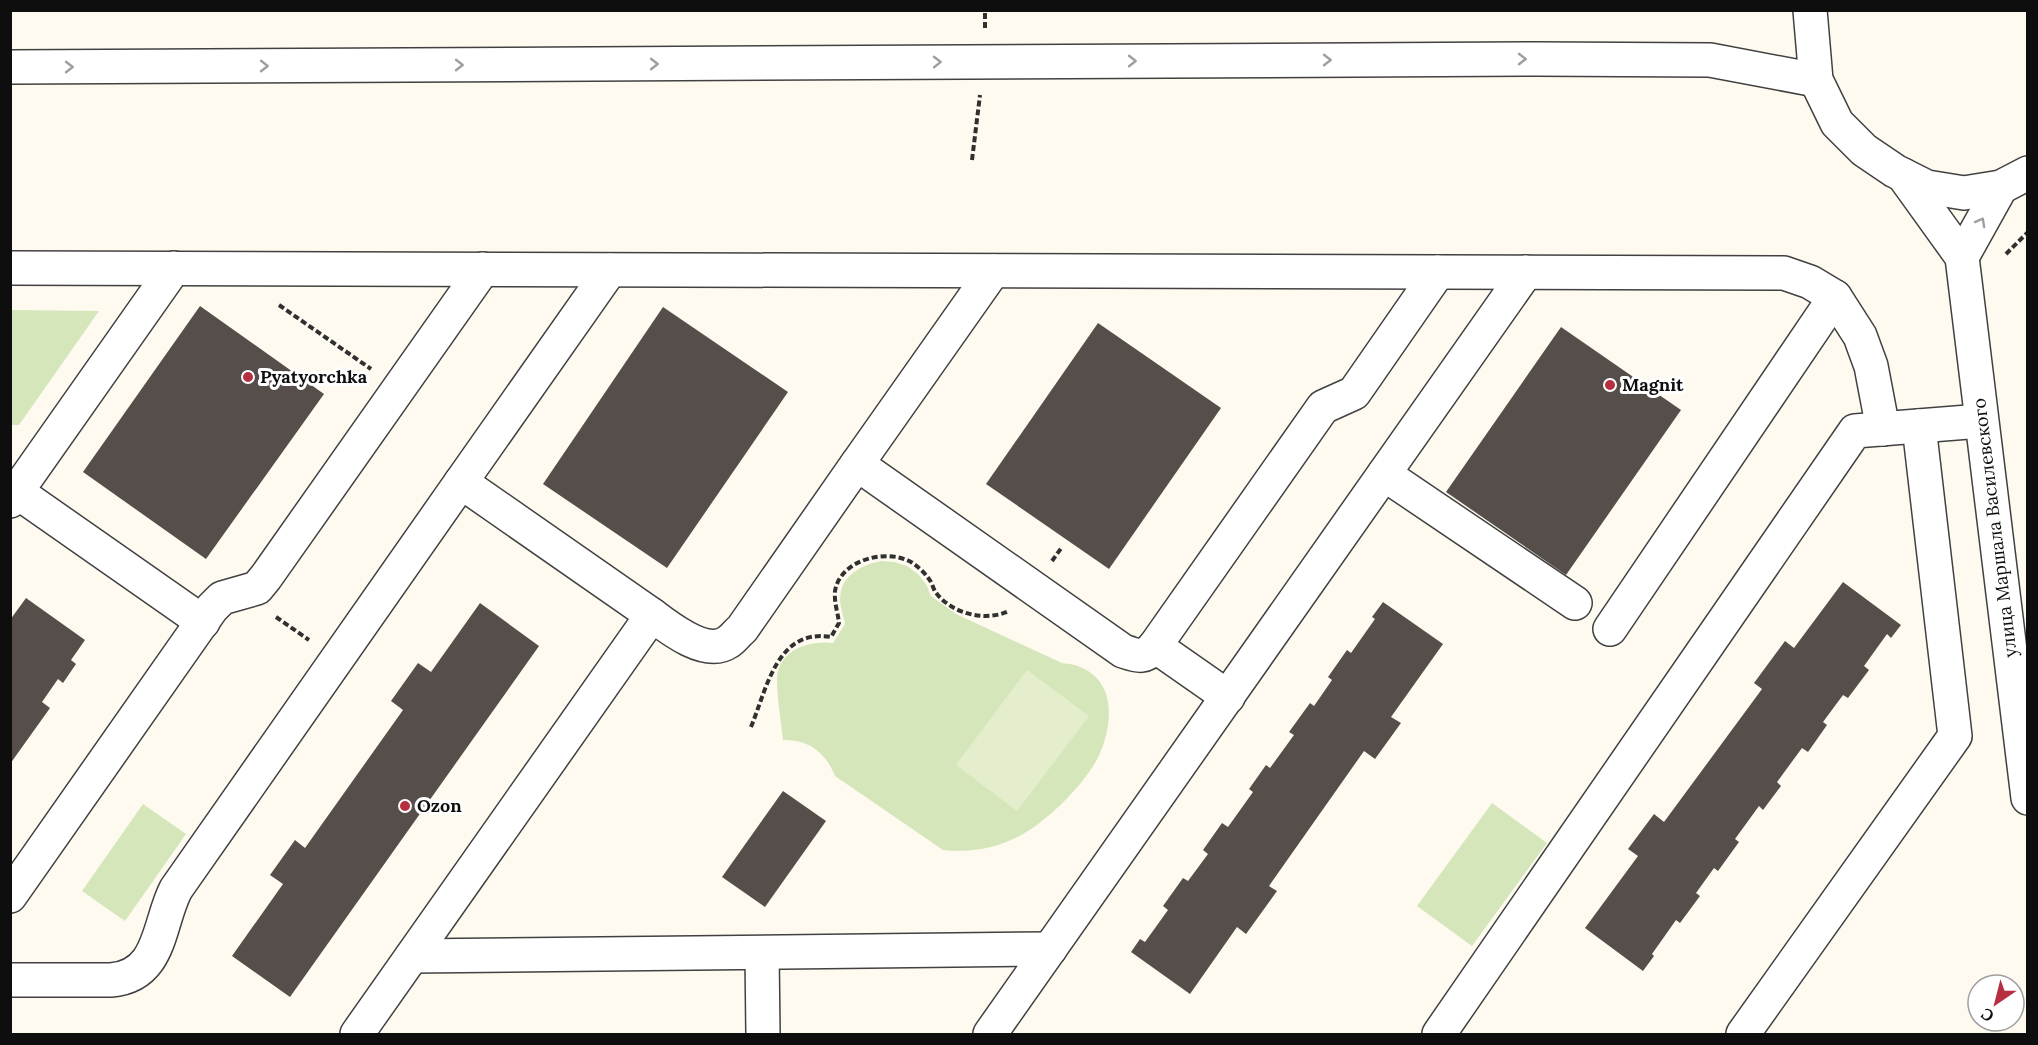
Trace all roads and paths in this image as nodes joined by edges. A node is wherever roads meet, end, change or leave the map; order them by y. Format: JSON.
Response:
{"nodes":[{"id":1,"x":1810,"y":10,"type":"edge"},
{"id":2,"x":10,"y":67,"type":"edge"},
{"id":3,"x":1816,"y":80,"type":"junction"},
{"id":4,"x":1903,"y":175,"type":"junction"},
{"id":5,"x":2014,"y":180,"type":"edge"},
{"id":6,"x":2028,"y":232,"type":"edge"},
{"id":7,"x":1962,"y":257,"type":"junction"},
{"id":8,"x":2003,"y":257,"type":"dead end"},
{"id":9,"x":10,"y":268,"type":"edge"},
{"id":10,"x":174,"y":268,"type":"junction"},
{"id":11,"x":261,"y":268,"type":"junction"},
{"id":12,"x":483,"y":269,"type":"junction"},
{"id":13,"x":610,"y":270,"type":"junction"},
{"id":14,"x":993,"y":271,"type":"junction"},
{"id":15,"x":1438,"y":272,"type":"junction"},
{"id":16,"x":1526,"y":272,"type":"junction"},
{"id":17,"x":1835,"y":297,"type":"junction"},
{"id":18,"x":399,"y":389,"type":"junction"},
{"id":19,"x":1981,"y":421,"type":"junction"},
{"id":20,"x":1919,"y":426,"type":"junction"},
{"id":21,"x":1883,"y":429,"type":"junction"},
{"id":22,"x":857,"y":464,"type":"junction"},
{"id":23,"x":1384,"y":474,"type":"junction"},
{"id":24,"x":461,"y":482,"type":"junction"},
{"id":25,"x":13,"y":493,"type":"edge"},
{"id":26,"x":241,"y":593,"type":"junction"},
{"id":27,"x":1575,"y":603,"type":"dead end"},
{"id":28,"x":1013,"y":610,"type":"dead end"},
{"id":29,"x":652,"y":615,"type":"junction"},
{"id":30,"x":203,"y":622,"type":"junction"},
{"id":31,"x":1610,"y":629,"type":"dead end"},
{"id":32,"x":1155,"y":646,"type":"junction"},
{"id":33,"x":336,"y":660,"type":"junction"},
{"id":34,"x":1228,"y":697,"type":"junction"},
{"id":35,"x":751,"y":727,"type":"dead end"},
{"id":36,"x":2028,"y":798,"type":"edge"},
{"id":37,"x":10,"y":896,"type":"edge"},
{"id":38,"x":1050,"y":949,"type":"junction"},
{"id":39,"x":762,"y":953,"type":"junction"},
{"id":40,"x":412,"y":956,"type":"junction"},
{"id":41,"x":10,"y":980,"type":"edge"},
{"id":42,"x":357,"y":1035,"type":"edge"},
{"id":43,"x":763,"y":1035,"type":"edge"},
{"id":44,"x":990,"y":1035,"type":"edge"},
{"id":45,"x":1439,"y":1035,"type":"edge"},
{"id":46,"x":1743,"y":1035,"type":"edge"}],
"edges":[{"from":1,"to":3,"type":"street"},
{"from":2,"to":3,"type":"street","one_way":true},
{"from":3,"to":4,"type":"street"},
{"from":4,"to":5,"type":"street"},
{"from":4,"to":7,"type":"street"},
{"from":7,"to":5,"type":"street","one_way":true},
{"from":6,"to":8,"type":"path"},
{"from":7,"to":19,"type":"street","name":"улица Маршала Василевского"},
{"from":9,"to":10,"type":"street"},
{"from":10,"to":11,"type":"street"},
{"from":10,"to":25,"type":"street"},
{"from":11,"to":12,"type":"street"},
{"from":11,"to":18,"type":"path"},
{"from":12,"to":13,"type":"street"},
{"from":12,"to":18,"type":"street"},
{"from":13,"to":14,"type":"street"},
{"from":13,"to":24,"type":"street"},
{"from":14,"to":15,"type":"street"},
{"from":14,"to":22,"type":"street"},
{"from":15,"to":16,"type":"street"},
{"from":15,"to":32,"type":"street"},
{"from":16,"to":17,"type":"street"},
{"from":16,"to":23,"type":"street"},
{"from":17,"to":21,"type":"street"},
{"from":17,"to":31,"type":"street"},
{"from":18,"to":26,"type":"street"},
{"from":19,"to":20,"type":"street"},
{"from":19,"to":36,"type":"street","name":"улица Маршала Василевского"},
{"from":20,"to":21,"type":"street"},
{"from":20,"to":46,"type":"street"},
{"from":21,"to":45,"type":"street"},
{"from":22,"to":29,"type":"street"},
{"from":22,"to":32,"type":"street"},
{"from":23,"to":27,"type":"street"},
{"from":23,"to":34,"type":"street"},
{"from":24,"to":29,"type":"street"},
{"from":24,"to":33,"type":"street"},
{"from":25,"to":30,"type":"street"},
{"from":26,"to":30,"type":"street"},
{"from":26,"to":33,"type":"path"},
{"from":28,"to":35,"type":"path"},
{"from":29,"to":40,"type":"street"},
{"from":30,"to":37,"type":"street"},
{"from":32,"to":34,"type":"street"},
{"from":33,"to":41,"type":"street"},
{"from":34,"to":38,"type":"street"},
{"from":38,"to":39,"type":"street"},
{"from":38,"to":44,"type":"street"},
{"from":39,"to":40,"type":"street"},
{"from":39,"to":43,"type":"street"},
{"from":40,"to":42,"type":"street"}]}
